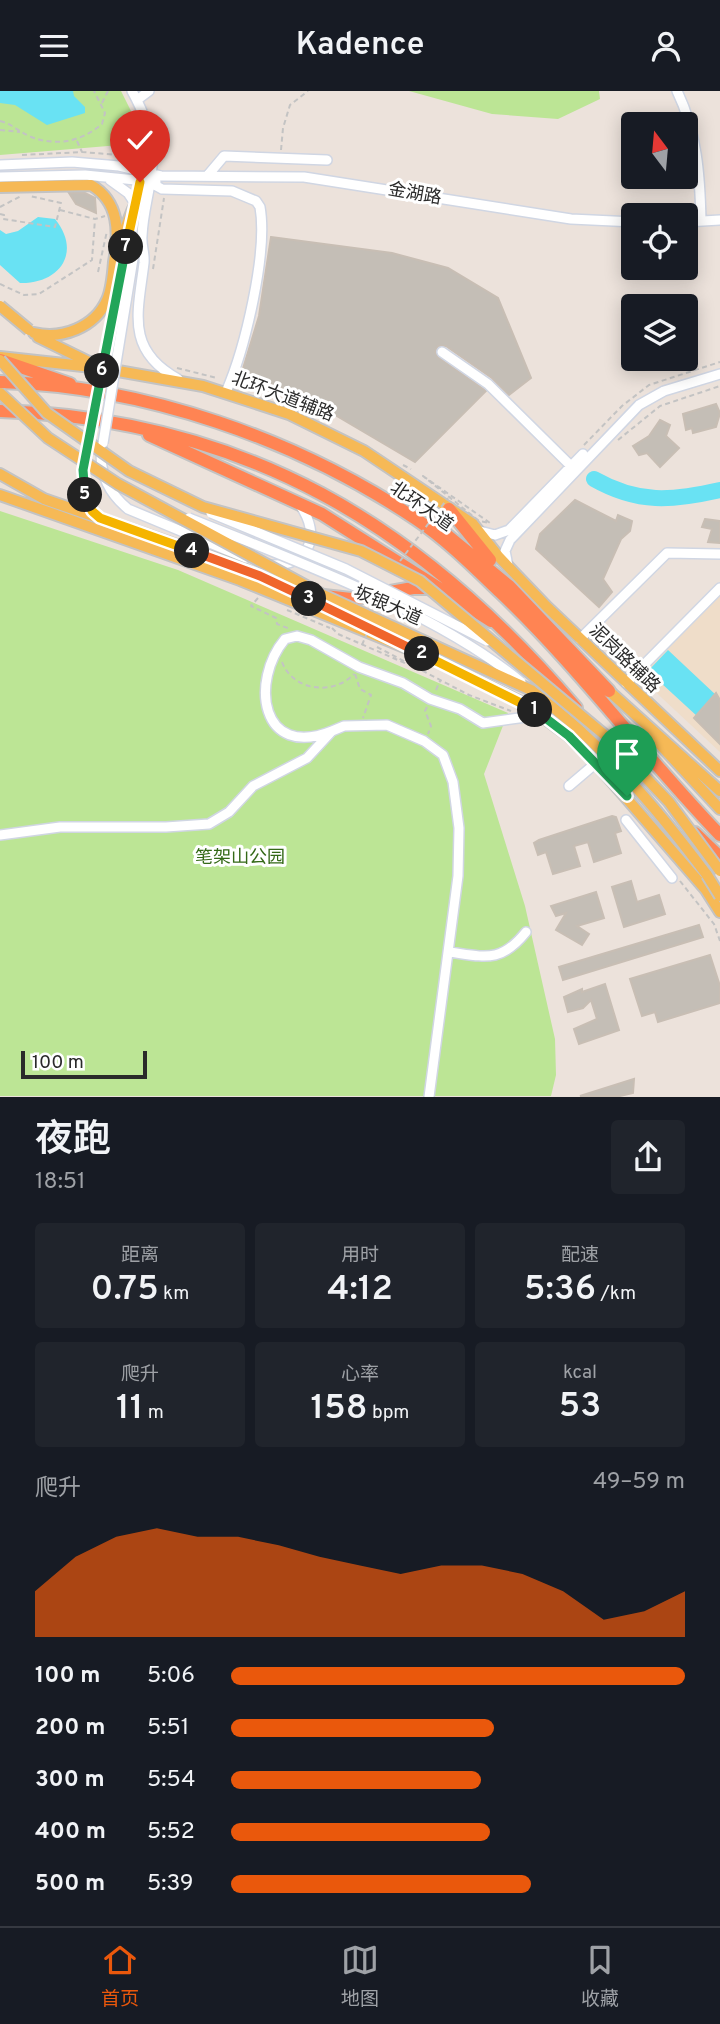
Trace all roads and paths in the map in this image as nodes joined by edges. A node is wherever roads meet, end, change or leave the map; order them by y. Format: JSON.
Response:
{"nodes":[{"id":1,"x":94,"y":91,"type":"edge"},
{"id":2,"x":108,"y":91,"type":"edge"},
{"id":3,"x":149,"y":91,"type":"edge"},
{"id":4,"x":308,"y":91,"type":"edge"},
{"id":5,"x":677,"y":91,"type":"edge"},
{"id":6,"x":135,"y":95,"type":"edge"},
{"id":7,"x":102,"y":104,"type":"junction"},
{"id":8,"x":0,"y":121,"type":"edge"},
{"id":9,"x":0,"y":130,"type":"edge"},
{"id":10,"x":22,"y":132,"type":"junction"},
{"id":11,"x":76,"y":140,"type":"junction"},
{"id":12,"x":82,"y":152,"type":"dead end"},
{"id":13,"x":280,"y":156,"type":"junction"},
{"id":14,"x":327,"y":160,"type":"dead end"},
{"id":15,"x":0,"y":165,"type":"edge"},
{"id":16,"x":208,"y":175,"type":"junction"},
{"id":17,"x":0,"y":177,"type":"edge"},
{"id":18,"x":105,"y":177,"type":"junction"},
{"id":19,"x":147,"y":178,"type":"junction"},
{"id":20,"x":0,"y":187,"type":"edge"},
{"id":21,"x":164,"y":198,"type":"dead end"},
{"id":22,"x":134,"y":206,"type":"junction"},
{"id":23,"x":0,"y":207,"type":"edge"},
{"id":24,"x":59,"y":209,"type":"junction"},
{"id":25,"x":0,"y":214,"type":"edge"},
{"id":26,"x":107,"y":216,"type":"dead end"},
{"id":27,"x":95,"y":219,"type":"junction"},
{"id":28,"x":720,"y":220,"type":"edge"},
{"id":29,"x":698,"y":221,"type":"edge"},
{"id":30,"x":701,"y":221,"type":"junction"},
{"id":31,"x":108,"y":222,"type":"dead end"},
{"id":32,"x":621,"y":222,"type":"edge"},
{"id":33,"x":142,"y":238,"type":"junction"},
{"id":34,"x":124,"y":259,"type":"junction"},
{"id":35,"x":98,"y":272,"type":"dead end"},
{"id":36,"x":150,"y":281,"type":"dead end"},
{"id":37,"x":0,"y":284,"type":"edge"},
{"id":38,"x":0,"y":306,"type":"edge"},
{"id":39,"x":31,"y":332,"type":"junction"},
{"id":40,"x":442,"y":352,"type":"dead end"},
{"id":41,"x":0,"y":359,"type":"edge"},
{"id":42,"x":168,"y":364,"type":"dead end"},
{"id":43,"x":102,"y":368,"type":"junction"},
{"id":44,"x":720,"y":368,"type":"edge"},
{"id":45,"x":720,"y":374,"type":"edge"},
{"id":46,"x":217,"y":378,"type":"dead end"},
{"id":47,"x":0,"y":382,"type":"edge"},
{"id":48,"x":183,"y":382,"type":"junction"},
{"id":49,"x":720,"y":386,"type":"edge"},
{"id":50,"x":226,"y":392,"type":"junction"},
{"id":51,"x":0,"y":393,"type":"edge"},
{"id":52,"x":100,"y":394,"type":"junction"},
{"id":53,"x":0,"y":411,"type":"edge"},
{"id":54,"x":120,"y":421,"type":"junction"},
{"id":55,"x":612,"y":447,"type":"dead end"},
{"id":56,"x":573,"y":469,"type":"junction"},
{"id":57,"x":2,"y":475,"type":"edge"},
{"id":58,"x":427,"y":482,"type":"dead end"},
{"id":59,"x":0,"y":495,"type":"edge"},
{"id":60,"x":294,"y":499,"type":"junction"},
{"id":61,"x":187,"y":501,"type":"junction"},
{"id":62,"x":449,"y":504,"type":"junction"},
{"id":63,"x":178,"y":514,"type":"junction"},
{"id":64,"x":100,"y":518,"type":"junction"},
{"id":65,"x":419,"y":521,"type":"junction"},
{"id":66,"x":480,"y":526,"type":"junction"},
{"id":67,"x":720,"y":554,"type":"edge"},
{"id":68,"x":509,"y":568,"type":"junction"},
{"id":69,"x":394,"y":569,"type":"dead end"},
{"id":70,"x":509,"y":586,"type":"junction"},
{"id":71,"x":439,"y":588,"type":"junction"},
{"id":72,"x":720,"y":588,"type":"edge"},
{"id":73,"x":297,"y":593,"type":"junction"},
{"id":74,"x":249,"y":594,"type":"dead end"},
{"id":75,"x":280,"y":607,"type":"dead end"},
{"id":76,"x":503,"y":627,"type":"junction"},
{"id":77,"x":332,"y":628,"type":"junction"},
{"id":78,"x":375,"y":634,"type":"junction"},
{"id":79,"x":296,"y":636,"type":"junction"},
{"id":80,"x":580,"y":639,"type":"junction"},
{"id":81,"x":278,"y":648,"type":"junction"},
{"id":82,"x":509,"y":655,"type":"junction"},
{"id":83,"x":412,"y":665,"type":"junction"},
{"id":84,"x":357,"y":670,"type":"junction"},
{"id":85,"x":441,"y":680,"type":"junction"},
{"id":86,"x":626,"y":683,"type":"junction"},
{"id":87,"x":436,"y":690,"type":"dead end"},
{"id":88,"x":531,"y":690,"type":"junction"},
{"id":89,"x":609,"y":691,"type":"joint"},
{"id":90,"x":430,"y":699,"type":"junction"},
{"id":91,"x":526,"y":717,"type":"joint"},
{"id":92,"x":359,"y":724,"type":"junction"},
{"id":93,"x":332,"y":731,"type":"junction"},
{"id":94,"x":424,"y":741,"type":"junction"},
{"id":95,"x":666,"y":746,"type":"junction"},
{"id":96,"x":596,"y":763,"type":"junction"},
{"id":97,"x":720,"y":771,"type":"edge"},
{"id":98,"x":569,"y":786,"type":"dead end"},
{"id":99,"x":720,"y":791,"type":"edge"},
{"id":100,"x":669,"y":802,"type":"junction"},
{"id":101,"x":720,"y":809,"type":"edge"},
{"id":102,"x":626,"y":820,"type":"dead end"},
{"id":103,"x":717,"y":831,"type":"edge"},
{"id":104,"x":0,"y":835,"type":"edge"},
{"id":105,"x":664,"y":841,"type":"junction"},
{"id":106,"x":651,"y":852,"type":"junction"},
{"id":107,"x":720,"y":855,"type":"edge"},
{"id":108,"x":720,"y":871,"type":"edge"},
{"id":109,"x":707,"y":875,"type":"junction"},
{"id":110,"x":673,"y":877,"type":"joint"},
{"id":111,"x":720,"y":888,"type":"edge"},
{"id":112,"x":706,"y":890,"type":"junction"},
{"id":113,"x":720,"y":896,"type":"edge"},
{"id":114,"x":720,"y":903,"type":"edge"},
{"id":115,"x":717,"y":916,"type":"edge"},
{"id":116,"x":715,"y":927,"type":"junction"},
{"id":117,"x":526,"y":932,"type":"dead end"},
{"id":118,"x":720,"y":941,"type":"edge"},
{"id":119,"x":449,"y":952,"type":"junction"},
{"id":120,"x":429,"y":1097,"type":"edge"}],
"edges":[{"from":1,"to":7,"type":"path"},
{"from":2,"to":7,"type":"path"},
{"from":3,"to":6,"type":"street"},
{"from":4,"to":13,"type":"path"},
{"from":5,"to":30,"type":"street"},
{"from":6,"to":19,"type":"street"},
{"from":7,"to":11,"type":"path"},
{"from":8,"to":10,"type":"path"},
{"from":9,"to":10,"type":"path"},
{"from":10,"to":11,"type":"path"},
{"from":11,"to":12,"type":"path"},
{"from":13,"to":14,"type":"street"},
{"from":13,"to":16,"type":"street"},
{"from":15,"to":19,"type":"street"},
{"from":16,"to":19,"type":"street","name":"金湖路"},
{"from":16,"to":32,"type":"street","name":"金湖路"},
{"from":17,"to":18,"type":"street"},
{"from":18,"to":19,"type":"street"},
{"from":18,"to":22,"type":"street"},
{"from":19,"to":22,"type":"street"},
{"from":19,"to":33,"type":"street"},
{"from":19,"to":50,"type":"street"},
{"from":20,"to":34,"type":"main road"},
{"from":21,"to":36,"type":"path"},
{"from":22,"to":34,"type":"main road"},
{"from":23,"to":24,"type":"path"},
{"from":24,"to":25,"type":"path"},
{"from":24,"to":27,"type":"path"},
{"from":26,"to":27,"type":"path"},
{"from":27,"to":37,"type":"path"},
{"from":28,"to":30,"type":"street"},
{"from":29,"to":30,"type":"street"},
{"from":31,"to":35,"type":"path"},
{"from":33,"to":34,"type":"street"},
{"from":33,"to":48,"type":"street"},
{"from":34,"to":39,"type":"main road"},
{"from":34,"to":60,"type":"street","bridge":true},
{"from":34,"to":64,"type":"street","bridge":true},
{"from":38,"to":39,"type":"main road","bridge":true},
{"from":39,"to":43,"type":"main road"},
{"from":40,"to":56,"type":"street"},
{"from":41,"to":43,"type":"main road","name":"北环大道辅路"},
{"from":41,"to":52,"type":"highway"},
{"from":41,"to":61,"type":"main road","name":"坂银大道","bridge":true},
{"from":42,"to":46,"type":"path"},
{"from":43,"to":48,"type":"main road","name":"北环大道辅路"},
{"from":44,"to":56,"type":"street"},
{"from":45,"to":56,"type":"street"},
{"from":47,"to":52,"type":"highway","name":"北环大道"},
{"from":48,"to":50,"type":"main road","name":"北环大道辅路"},
{"from":49,"to":55,"type":"path"},
{"from":50,"to":62,"type":"main road","name":"北环大道辅路"},
{"from":51,"to":63,"type":"main road","name":"坂银大道","bridge":true},
{"from":52,"to":65,"type":"highway","name":"北环大道"},
{"from":53,"to":54,"type":"highway"},
{"from":54,"to":60,"type":"highway"},
{"from":54,"to":76,"type":"highway"},
{"from":56,"to":66,"type":"street"},
{"from":56,"to":68,"type":"street"},
{"from":57,"to":64,"type":"main road"},
{"from":58,"to":66,"type":"path"},
{"from":59,"to":78,"type":"main road"},
{"from":60,"to":71,"type":"highway"},
{"from":61,"to":82,"type":"street","bridge":true},
{"from":61,"to":82,"type":"main road","name":"坂银大道","bridge":true},
{"from":62,"to":66,"type":"main road","name":"北环大道辅路"},
{"from":62,"to":69,"type":"path","bridge":true},
{"from":62,"to":70,"type":"highway"},
{"from":63,"to":88,"type":"main road","name":"坂银大道","bridge":true},
{"from":63,"to":88,"type":"street","bridge":true},
{"from":64,"to":73,"type":"main road"},
{"from":65,"to":70,"type":"highway"},
{"from":65,"to":103,"type":"highway","name":"北环大道"},
{"from":66,"to":68,"type":"main road","name":"北环大道辅路"},
{"from":67,"to":80,"type":"street"},
{"from":68,"to":80,"type":"main road","name":"泥岗路辅路"},
{"from":70,"to":89,"type":"highway"},
{"from":71,"to":73,"type":"highway"},
{"from":71,"to":76,"type":"highway"},
{"from":72,"to":86,"type":"street"},
{"from":73,"to":78,"type":"main road"},
{"from":74,"to":79,"type":"path"},
{"from":75,"to":77,"type":"path"},
{"from":76,"to":107,"type":"highway"},
{"from":77,"to":83,"type":"path"},
{"from":77,"to":83,"type":"path"},
{"from":78,"to":96,"type":"main road"},
{"from":79,"to":81,"type":"street"},
{"from":79,"to":84,"type":"street"},
{"from":80,"to":86,"type":"main road","name":"泥岗路辅路"},
{"from":81,"to":84,"type":"path"},
{"from":81,"to":93,"type":"street"},
{"from":82,"to":100,"type":"main road","name":"坂银大道","bridge":true},
{"from":83,"to":85,"type":"path"},
{"from":84,"to":90,"type":"street"},
{"from":84,"to":92,"type":"path"},
{"from":85,"to":87,"type":"path"},
{"from":85,"to":91,"type":"path"},
{"from":86,"to":97,"type":"main road","name":"泥岗路辅路"},
{"from":88,"to":109,"type":"main road","name":"坂银大道"},
{"from":89,"to":95,"type":"main road"},
{"from":90,"to":91,"type":"street"},
{"from":90,"to":94,"type":"path"},
{"from":92,"to":93,"type":"street"},
{"from":92,"to":94,"type":"street"},
{"from":93,"to":104,"type":"street"},
{"from":94,"to":119,"type":"street"},
{"from":95,"to":99,"type":"main road"},
{"from":95,"to":101,"type":"main road"},
{"from":96,"to":98,"type":"street"},
{"from":96,"to":105,"type":"main road"},
{"from":100,"to":107,"type":"main road","name":"坂银大道","bridge":true},
{"from":100,"to":108,"type":"main road","bridge":true},
{"from":102,"to":106,"type":"street"},
{"from":105,"to":106,"type":"street"},
{"from":105,"to":112,"type":"main road"},
{"from":106,"to":110,"type":"street"},
{"from":109,"to":111,"type":"main road","bridge":true},
{"from":109,"to":113,"type":"main road","name":"坂银大道","bridge":true},
{"from":110,"to":116,"type":"path"},
{"from":112,"to":114,"type":"main road"},
{"from":112,"to":115,"type":"main road"},
{"from":115,"to":116,"type":"path"},
{"from":116,"to":118,"type":"path"},
{"from":117,"to":119,"type":"street"},
{"from":119,"to":120,"type":"street"}]}
